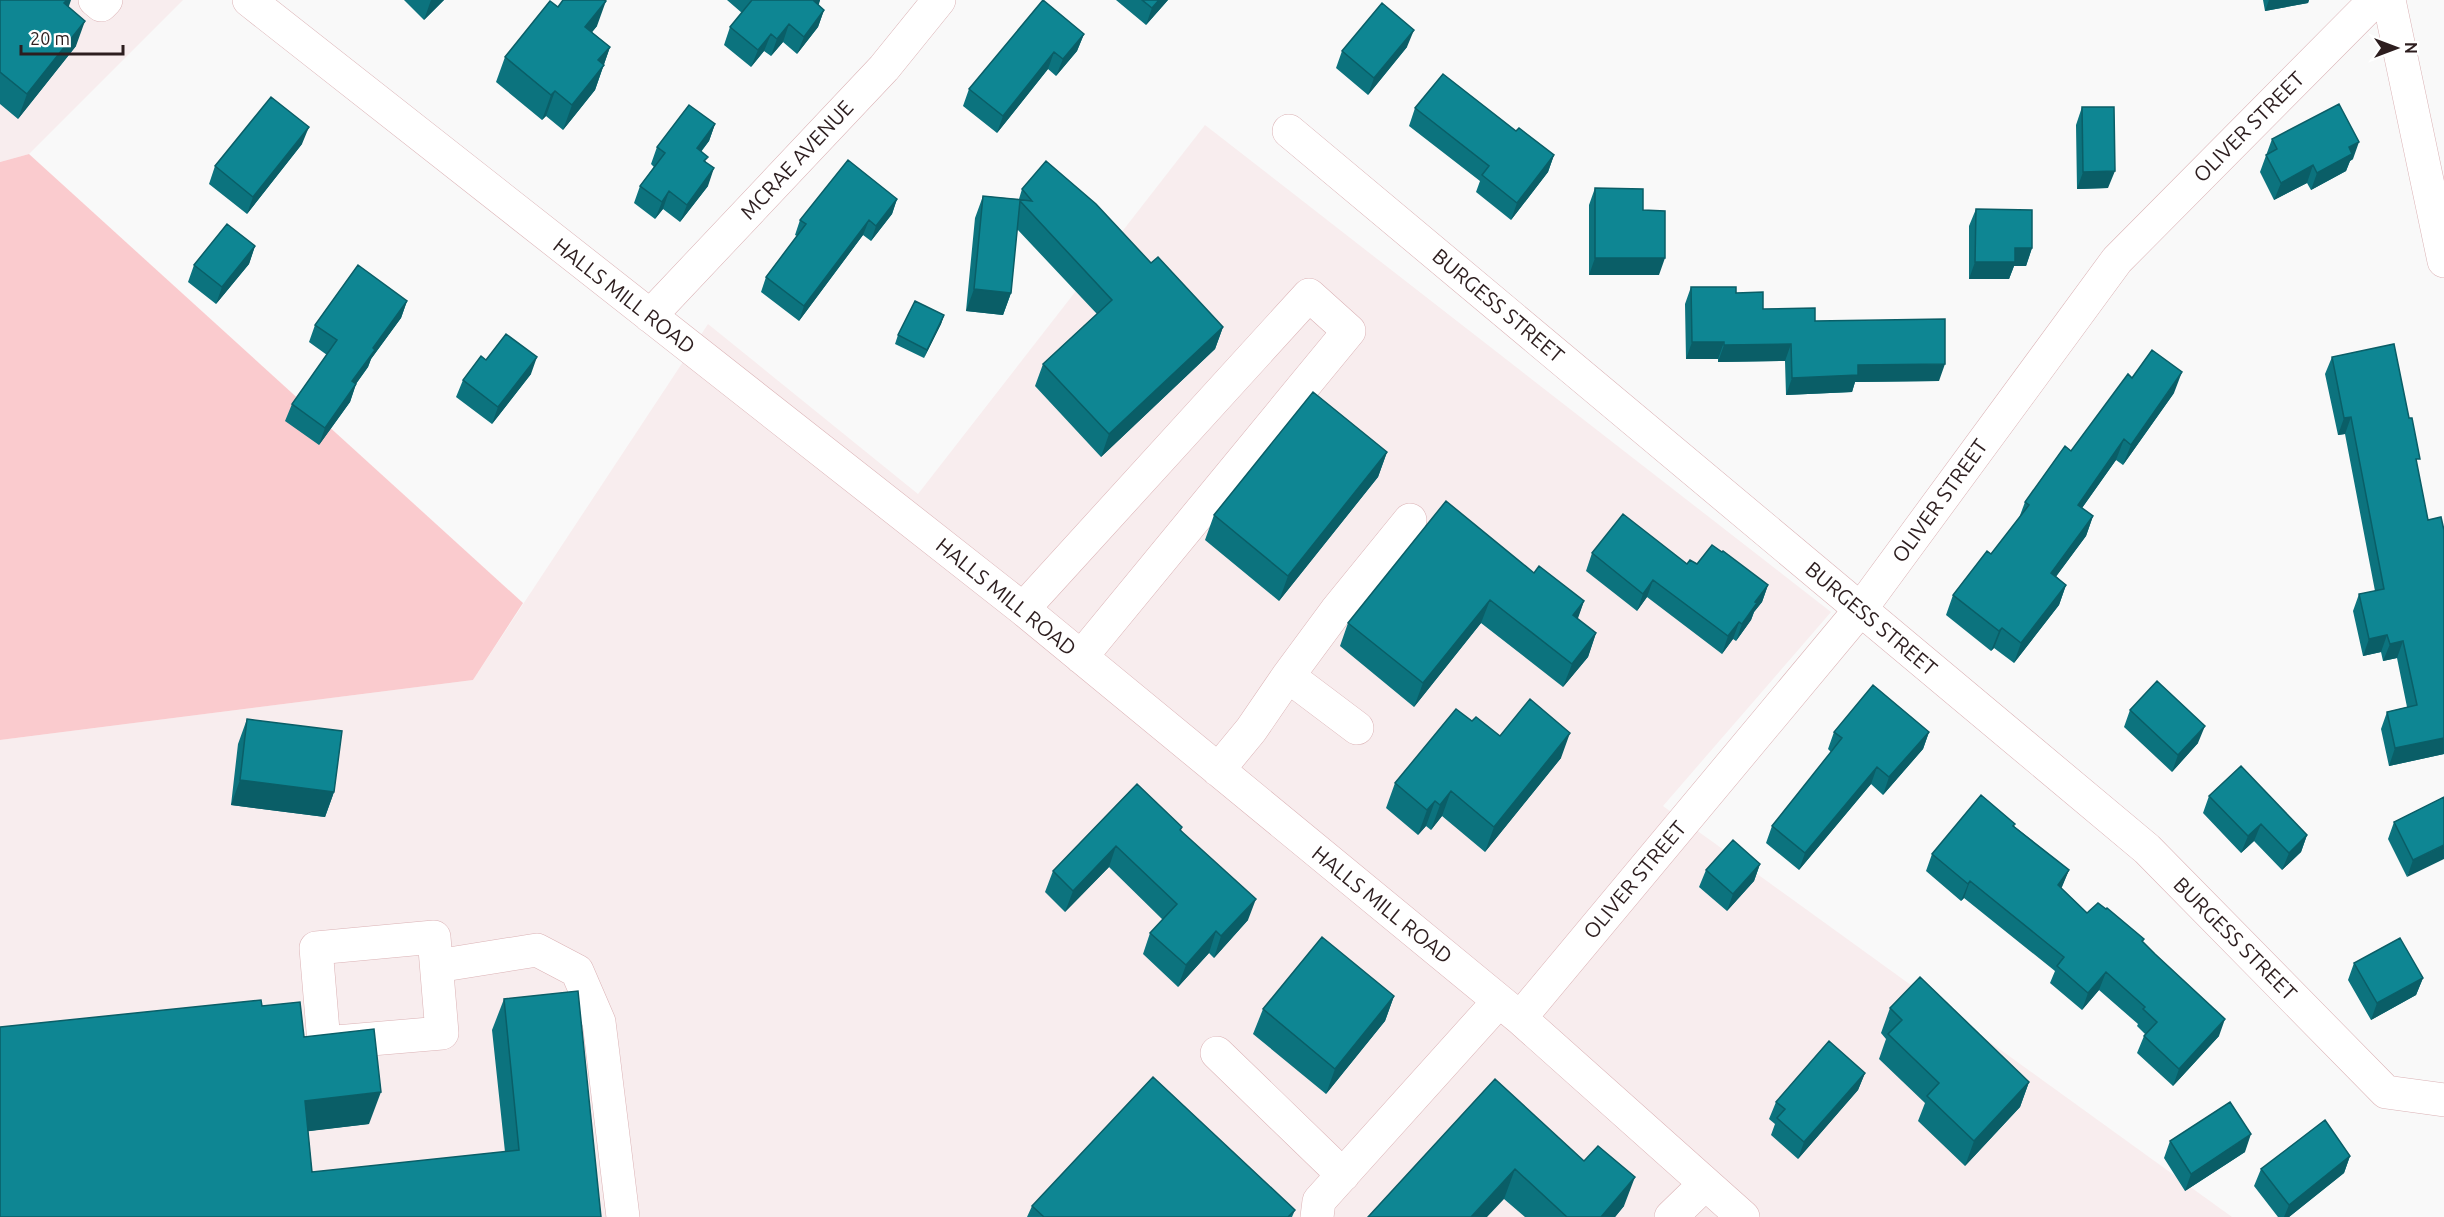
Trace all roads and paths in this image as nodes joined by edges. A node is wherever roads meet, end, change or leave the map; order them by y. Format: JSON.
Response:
{"nodes":[{"id":1,"x":95,"y":0,"type":"edge"},
{"id":2,"x":106,"y":0,"type":"edge"},
{"id":3,"x":939,"y":0,"type":"edge"},
{"id":4,"x":2375,"y":0,"type":"edge"},
{"id":5,"x":2389,"y":0,"type":"edge"},
{"id":6,"x":265,"y":5,"type":"edge"},
{"id":7,"x":1289,"y":130,"type":"dead end"},
{"id":8,"x":2444,"y":261,"type":"edge"},
{"id":9,"x":650,"y":316,"type":"junction"},
{"id":10,"x":1410,"y":520,"type":"dead end"},
{"id":11,"x":1023,"y":609,"type":"junction"},
{"id":12,"x":1860,"y":610,"type":"junction"},
{"id":13,"x":1081,"y":657,"type":"junction"},
{"id":14,"x":1288,"y":676,"type":"junction"},
{"id":15,"x":1358,"y":728,"type":"dead end"},
{"id":16,"x":1218,"y":770,"type":"junction"},
{"id":17,"x":436,"y":966,"type":"junction"},
{"id":18,"x":1510,"y":1009,"type":"junction"},
{"id":19,"x":1216,"y":1053,"type":"dead end"},
{"id":20,"x":2444,"y":1101,"type":"edge"},
{"id":21,"x":1343,"y":1175,"type":"junction"},
{"id":22,"x":1705,"y":1184,"type":"junction"},
{"id":23,"x":623,"y":1217,"type":"edge"},
{"id":24,"x":1317,"y":1217,"type":"edge"},
{"id":25,"x":1671,"y":1217,"type":"edge"},
{"id":26,"x":1743,"y":1217,"type":"edge"}],
"edges":[{"from":1,"to":2,"type":"street"},
{"from":3,"to":9,"type":"street","name":"MCRAE AVENUE"},
{"from":4,"to":12,"type":"street","name":"OLIVER STREET"},
{"from":5,"to":8,"type":"street"},
{"from":6,"to":9,"type":"street","name":"HALLS MILL ROAD"},
{"from":7,"to":12,"type":"street","name":"BURGESS STREET"},
{"from":9,"to":11,"type":"street","name":"HALLS MILL ROAD"},
{"from":10,"to":14,"type":"street"},
{"from":11,"to":13,"type":"street","name":"HALLS MILL ROAD"},
{"from":11,"to":13,"type":"street"},
{"from":12,"to":18,"type":"street","name":"OLIVER STREET"},
{"from":12,"to":20,"type":"street","name":"BURGESS STREET"},
{"from":13,"to":16,"type":"street","name":"HALLS MILL ROAD"},
{"from":14,"to":15,"type":"street"},
{"from":14,"to":16,"type":"street"},
{"from":16,"to":18,"type":"street","name":"HALLS MILL ROAD"},
{"from":17,"to":17,"type":"street"},
{"from":17,"to":23,"type":"street"},
{"from":18,"to":21,"type":"street","name":"OLIVER STREET"},
{"from":18,"to":22,"type":"street","name":"HALLS MILL ROAD"},
{"from":19,"to":21,"type":"street"},
{"from":21,"to":24,"type":"street","name":"OLIVER STREET"},
{"from":22,"to":25,"type":"street"},
{"from":22,"to":26,"type":"street","name":"HALLS MILL ROAD"}]}
